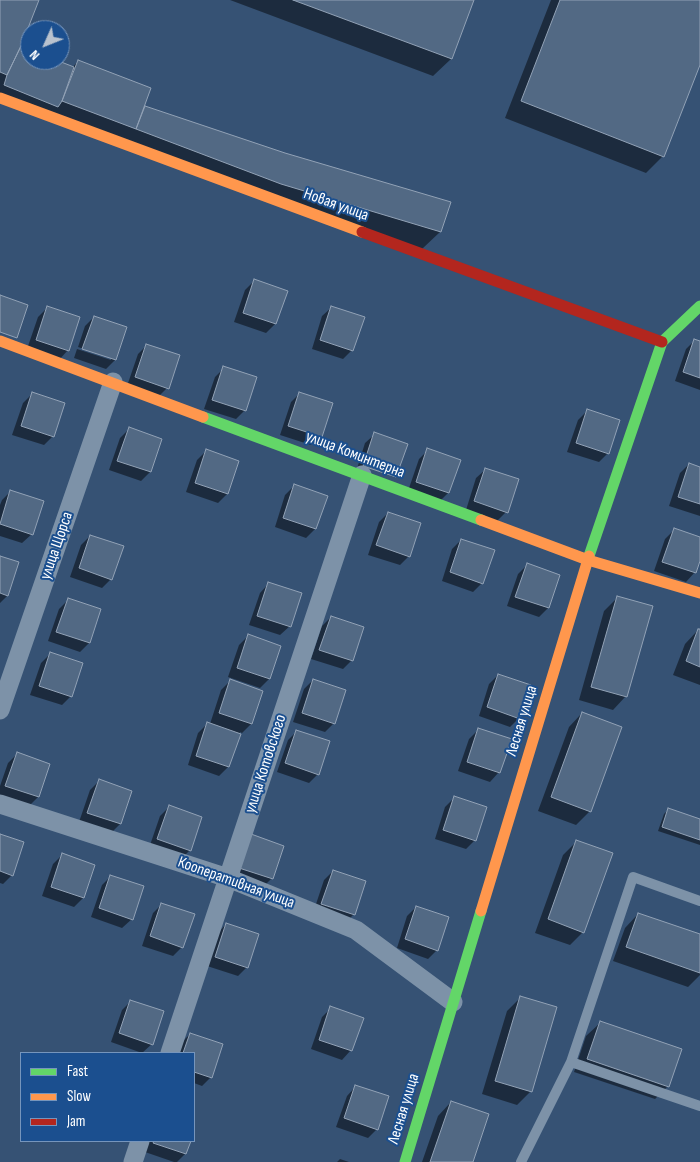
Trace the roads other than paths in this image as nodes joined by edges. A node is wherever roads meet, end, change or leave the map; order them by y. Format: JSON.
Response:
{"nodes":[{"id":1,"x":0,"y":98,"type":"edge"},
{"id":2,"x":700,"y":306,"type":"edge"},
{"id":3,"x":0,"y":341,"type":"edge"},
{"id":4,"x":662,"y":342,"type":"junction"},
{"id":5,"x":114,"y":382,"type":"junction"},
{"id":6,"x":362,"y":475,"type":"junction"},
{"id":7,"x":588,"y":560,"type":"junction"},
{"id":8,"x":700,"y":593,"type":"edge"},
{"id":9,"x":0,"y":710,"type":"edge"},
{"id":10,"x":0,"y":804,"type":"edge"},
{"id":11,"x":228,"y":878,"type":"junction"},
{"id":12,"x":700,"y":902,"type":"edge"},
{"id":13,"x":453,"y":1002,"type":"junction"},
{"id":14,"x":170,"y":1052,"type":"edge"},
{"id":15,"x":570,"y":1062,"type":"junction"},
{"id":16,"x":700,"y":1106,"type":"edge"},
{"id":17,"x":140,"y":1142,"type":"edge"},
{"id":18,"x":133,"y":1162,"type":"edge"},
{"id":19,"x":405,"y":1162,"type":"edge"},
{"id":20,"x":521,"y":1162,"type":"edge"}],
"edges":[{"from":1,"to":4,"type":"street","name":"Новая улица"},
{"from":2,"to":4,"type":"street","name":"Лесная улица"},
{"from":3,"to":5,"type":"street","name":"улица Коминтерна"},
{"from":4,"to":7,"type":"street","name":"Лесная улица"},
{"from":5,"to":6,"type":"street","name":"улица Коминтерна"},
{"from":5,"to":9,"type":"street","name":"улица Щорса"},
{"from":6,"to":7,"type":"street","name":"улица Коминтерна"},
{"from":6,"to":11,"type":"street","name":"улица Котовского"},
{"from":7,"to":8,"type":"street","name":"улица Коминтерна"},
{"from":7,"to":13,"type":"street","name":"Лесная улица"},
{"from":10,"to":11,"type":"street","name":"Кооперативная улица"},
{"from":11,"to":13,"type":"street","name":"Кооперативная улица"},
{"from":11,"to":14,"type":"street","name":"улица Котовского"},
{"from":12,"to":15,"type":"lane"},
{"from":13,"to":19,"type":"street","name":"Лесная улица"},
{"from":15,"to":16,"type":"lane"},
{"from":15,"to":20,"type":"lane"},
{"from":17,"to":18,"type":"street"}]}
